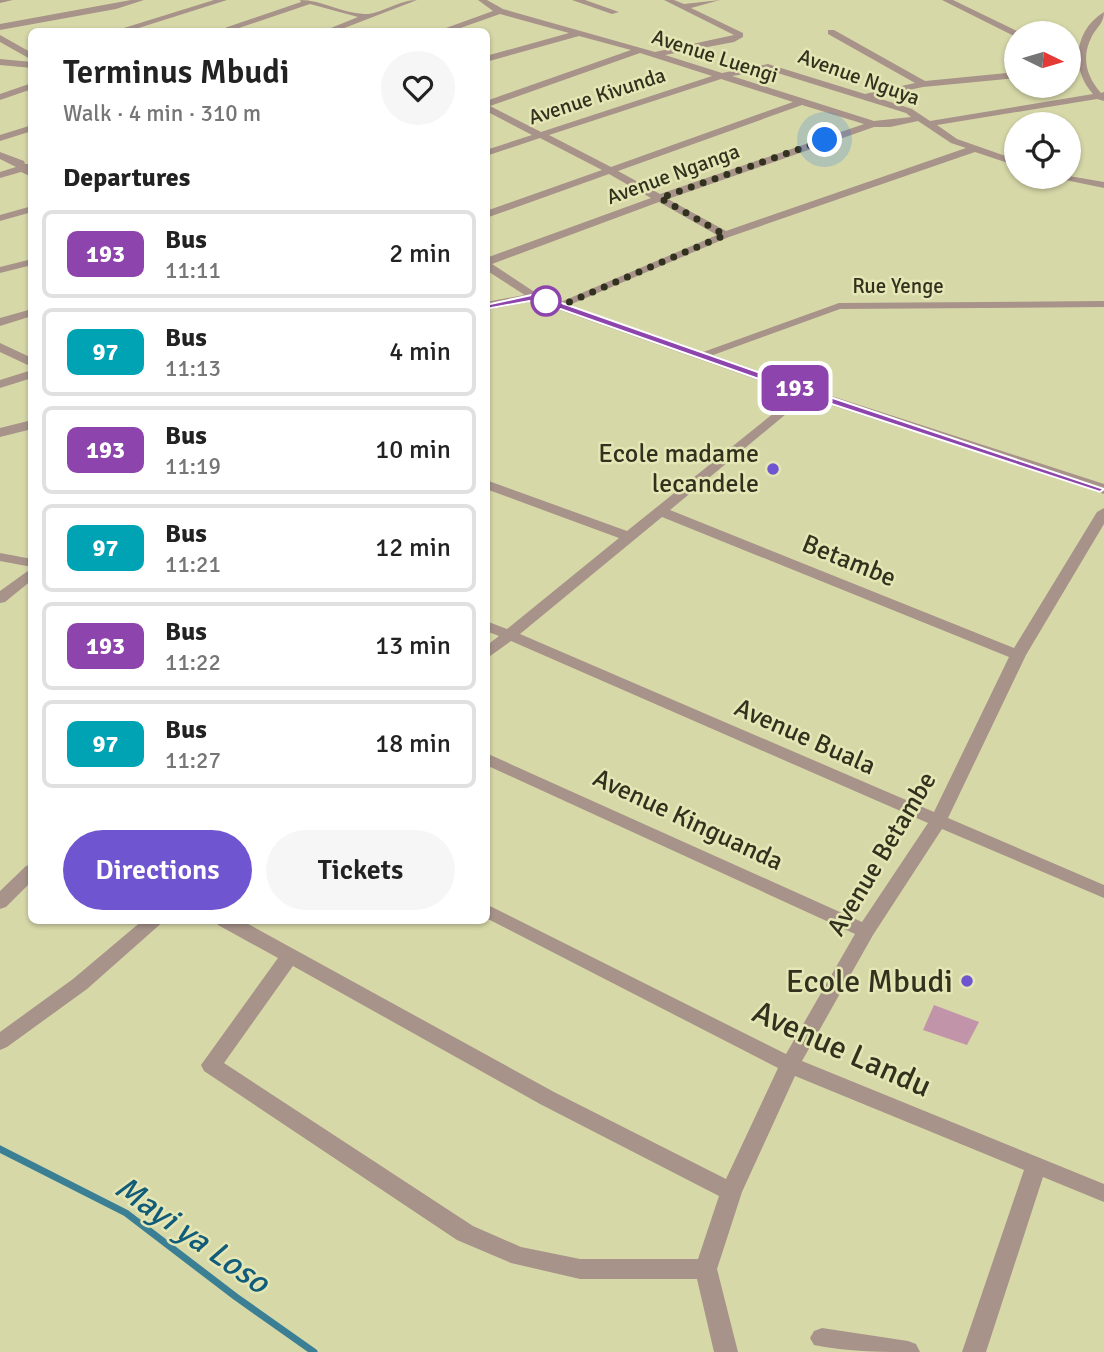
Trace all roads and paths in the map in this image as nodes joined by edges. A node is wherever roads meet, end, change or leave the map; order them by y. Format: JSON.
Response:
{"nodes":[{"id":1,"x":9,"y":0,"type":"edge"},
{"id":2,"x":140,"y":0,"type":"edge"},
{"id":3,"x":223,"y":0,"type":"edge"},
{"id":4,"x":413,"y":0,"type":"edge"},
{"id":5,"x":482,"y":0,"type":"edge"},
{"id":6,"x":576,"y":0,"type":"edge"},
{"id":7,"x":668,"y":0,"type":"edge"},
{"id":8,"x":716,"y":0,"type":"edge"},
{"id":9,"x":946,"y":0,"type":"edge"},
{"id":10,"x":0,"y":1,"type":"edge"},
{"id":11,"x":308,"y":1,"type":"edge"},
{"id":12,"x":683,"y":7,"type":"junction"},
{"id":13,"x":500,"y":11,"type":"junction"},
{"id":14,"x":615,"y":12,"type":"dead end"},
{"id":15,"x":1104,"y":15,"type":"edge"},
{"id":16,"x":366,"y":17,"type":"junction"},
{"id":17,"x":0,"y":27,"type":"edge"},
{"id":18,"x":128,"y":28,"type":"edge"},
{"id":19,"x":229,"y":28,"type":"edge"},
{"id":20,"x":336,"y":28,"type":"edge"},
{"id":21,"x":451,"y":28,"type":"edge"},
{"id":22,"x":1004,"y":28,"type":"edge"},
{"id":23,"x":831,"y":32,"type":"dead end"},
{"id":24,"x":580,"y":33,"type":"junction"},
{"id":25,"x":0,"y":38,"type":"edge"},
{"id":26,"x":640,"y":50,"type":"junction"},
{"id":27,"x":1082,"y":51,"type":"edge"},
{"id":28,"x":28,"y":54,"type":"edge"},
{"id":29,"x":654,"y":54,"type":"junction"},
{"id":30,"x":490,"y":58,"type":"edge"},
{"id":31,"x":0,"y":62,"type":"edge"},
{"id":32,"x":28,"y":65,"type":"edge"},
{"id":33,"x":1082,"y":74,"type":"edge"},
{"id":34,"x":720,"y":76,"type":"junction"},
{"id":35,"x":1004,"y":76,"type":"edge"},
{"id":36,"x":923,"y":84,"type":"junction"},
{"id":37,"x":28,"y":87,"type":"edge"},
{"id":38,"x":868,"y":96,"type":"junction"},
{"id":39,"x":0,"y":97,"type":"edge"},
{"id":40,"x":1102,"y":97,"type":"edge"},
{"id":41,"x":801,"y":102,"type":"junction"},
{"id":42,"x":490,"y":104,"type":"edge"},
{"id":43,"x":490,"y":107,"type":"edge"},
{"id":44,"x":923,"y":121,"type":"junction"},
{"id":45,"x":873,"y":124,"type":"junction"},
{"id":46,"x":28,"y":129,"type":"edge"},
{"id":47,"x":541,"y":134,"type":"junction"},
{"id":48,"x":0,"y":138,"type":"edge"},
{"id":49,"x":974,"y":149,"type":"junction"},
{"id":50,"x":490,"y":152,"type":"edge"},
{"id":51,"x":0,"y":155,"type":"edge"},
{"id":52,"x":1004,"y":159,"type":"edge"},
{"id":53,"x":26,"y":166,"type":"edge"},
{"id":54,"x":609,"y":170,"type":"junction"},
{"id":55,"x":0,"y":175,"type":"edge"},
{"id":56,"x":1081,"y":181,"type":"edge"},
{"id":57,"x":1104,"y":185,"type":"edge"},
{"id":58,"x":660,"y":198,"type":"junction"},
{"id":59,"x":28,"y":210,"type":"edge"},
{"id":60,"x":490,"y":214,"type":"edge"},
{"id":61,"x":0,"y":218,"type":"edge"},
{"id":62,"x":725,"y":235,"type":"junction"},
{"id":63,"x":490,"y":262,"type":"edge"},
{"id":64,"x":28,"y":263,"type":"edge"},
{"id":65,"x":490,"y":267,"type":"edge"},
{"id":66,"x":0,"y":270,"type":"edge"},
{"id":67,"x":536,"y":297,"type":"junction"},
{"id":68,"x":1104,"y":304,"type":"edge"},
{"id":69,"x":490,"y":305,"type":"edge"},
{"id":70,"x":560,"y":306,"type":"junction"},
{"id":71,"x":28,"y":313,"type":"edge"},
{"id":72,"x":0,"y":322,"type":"edge"},
{"id":73,"x":0,"y":347,"type":"edge"},
{"id":74,"x":701,"y":355,"type":"junction"},
{"id":75,"x":28,"y":361,"type":"edge"},
{"id":76,"x":28,"y":375,"type":"edge"},
{"id":77,"x":0,"y":384,"type":"edge"},
{"id":78,"x":805,"y":392,"type":"junction"},
{"id":79,"x":28,"y":425,"type":"edge"},
{"id":80,"x":0,"y":433,"type":"edge"},
{"id":81,"x":490,"y":485,"type":"edge"},
{"id":82,"x":1104,"y":489,"type":"edge"},
{"id":83,"x":662,"y":512,"type":"junction"},
{"id":84,"x":1104,"y":512,"type":"edge"},
{"id":85,"x":629,"y":537,"type":"junction"},
{"id":86,"x":0,"y":557,"type":"edge"},
{"id":87,"x":28,"y":562,"type":"edge"},
{"id":88,"x":28,"y":575,"type":"edge"},
{"id":89,"x":0,"y":599,"type":"edge"},
{"id":90,"x":490,"y":627,"type":"edge"},
{"id":91,"x":511,"y":635,"type":"junction"},
{"id":92,"x":490,"y":651,"type":"edge"},
{"id":93,"x":1018,"y":655,"type":"junction"},
{"id":94,"x":490,"y":760,"type":"edge"},
{"id":95,"x":938,"y":821,"type":"junction"},
{"id":96,"x":28,"y":874,"type":"edge"},
{"id":97,"x":1104,"y":892,"type":"edge"},
{"id":98,"x":0,"y":902,"type":"edge"},
{"id":99,"x":490,"y":912,"type":"edge"},
{"id":100,"x":151,"y":924,"type":"edge"},
{"id":101,"x":232,"y":924,"type":"edge"},
{"id":102,"x":866,"y":931,"type":"junction"},
{"id":103,"x":289,"y":957,"type":"junction"},
{"id":104,"x":0,"y":1042,"type":"edge"},
{"id":105,"x":790,"y":1065,"type":"junction"},
{"id":106,"x":1036,"y":1165,"type":"junction"},
{"id":107,"x":732,"y":1192,"type":"junction"},
{"id":108,"x":1104,"y":1193,"type":"edge"},
{"id":109,"x":706,"y":1269,"type":"junction"},
{"id":110,"x":822,"y":1338,"type":"dead end"},
{"id":111,"x":726,"y":1352,"type":"edge"},
{"id":112,"x":908,"y":1352,"type":"edge"},
{"id":113,"x":974,"y":1352,"type":"edge"}],
"edges":[{"from":1,"to":10,"type":"street"},
{"from":2,"to":17,"type":"street"},
{"from":3,"to":18,"type":"street"},
{"from":4,"to":16,"type":"street"},
{"from":5,"to":13,"type":"street","name":"Avenue Luengi"},
{"from":6,"to":14,"type":"street"},
{"from":7,"to":12,"type":"street"},
{"from":8,"to":12,"type":"street"},
{"from":9,"to":22,"type":"street"},
{"from":11,"to":16,"type":"street"},
{"from":11,"to":19,"type":"street"},
{"from":12,"to":29,"type":"street"},
{"from":13,"to":21,"type":"street"},
{"from":13,"to":24,"type":"street","name":"Avenue Luengi"},
{"from":15,"to":27,"type":"street"},
{"from":16,"to":20,"type":"street"},
{"from":23,"to":36,"type":"street"},
{"from":24,"to":26,"type":"street","name":"Avenue Luengi"},
{"from":24,"to":30,"type":"street"},
{"from":25,"to":28,"type":"street"},
{"from":26,"to":29,"type":"street","name":"Avenue Luengi"},
{"from":26,"to":42,"type":"street"},
{"from":29,"to":34,"type":"street","name":"Avenue Luengi"},
{"from":31,"to":32,"type":"street"},
{"from":33,"to":40,"type":"street"},
{"from":34,"to":38,"type":"street","name":"Avenue Nguya"},
{"from":34,"to":41,"type":"street","name":"Avenue Luengi"},
{"from":34,"to":47,"type":"street","name":"Avenue Kivunda"},
{"from":35,"to":36,"type":"street"},
{"from":36,"to":38,"type":"street"},
{"from":37,"to":39,"type":"street"},
{"from":38,"to":44,"type":"street","name":"Avenue Nguya"},
{"from":40,"to":44,"type":"street","name":"Avenue Luengi"},
{"from":41,"to":45,"type":"street","name":"Avenue Luengi"},
{"from":41,"to":54,"type":"street"},
{"from":43,"to":47,"type":"street"},
{"from":44,"to":45,"type":"street","name":"Avenue Luengi"},
{"from":44,"to":49,"type":"street","name":"Avenue Nguya"},
{"from":45,"to":58,"type":"street","name":"Avenue Nganga"},
{"from":46,"to":48,"type":"street"},
{"from":47,"to":50,"type":"street","name":"Avenue Kivunda"},
{"from":47,"to":54,"type":"street"},
{"from":49,"to":52,"type":"street","name":"Avenue Nguya"},
{"from":49,"to":62,"type":"street"},
{"from":51,"to":53,"type":"street"},
{"from":53,"to":55,"type":"street"},
{"from":54,"to":58,"type":"street"},
{"from":54,"to":60,"type":"street"},
{"from":56,"to":57,"type":"street"},
{"from":58,"to":62,"type":"street"},
{"from":58,"to":63,"type":"street","name":"Avenue Nganga"},
{"from":59,"to":61,"type":"street"},
{"from":62,"to":70,"type":"street"},
{"from":64,"to":66,"type":"street"},
{"from":65,"to":67,"type":"street"},
{"from":67,"to":69,"type":"street"},
{"from":67,"to":70,"type":"street"},
{"from":68,"to":74,"type":"street","name":"Rue Yenge"},
{"from":70,"to":74,"type":"street"},
{"from":71,"to":72,"type":"street"},
{"from":73,"to":75,"type":"street"},
{"from":74,"to":78,"type":"street"},
{"from":76,"to":77,"type":"street"},
{"from":78,"to":82,"type":"street"},
{"from":78,"to":83,"type":"street"},
{"from":79,"to":80,"type":"street"},
{"from":81,"to":85,"type":"street"},
{"from":83,"to":85,"type":"street"},
{"from":83,"to":93,"type":"street","name":"Betambe"},
{"from":84,"to":93,"type":"street","name":"Avenue Betambe"},
{"from":85,"to":91,"type":"street"},
{"from":86,"to":87,"type":"street"},
{"from":88,"to":89,"type":"street"},
{"from":90,"to":91,"type":"street","name":"Avenue Buala"},
{"from":91,"to":92,"type":"street"},
{"from":91,"to":95,"type":"street","name":"Avenue Buala"},
{"from":93,"to":95,"type":"street","name":"Avenue Betambe"},
{"from":94,"to":102,"type":"street","name":"Avenue Kinguanda"},
{"from":95,"to":97,"type":"street","name":"Avenue Buala"},
{"from":95,"to":102,"type":"street","name":"Avenue Betambe"},
{"from":96,"to":98,"type":"street"},
{"from":99,"to":105,"type":"street","name":"Avenue Landu"},
{"from":100,"to":104,"type":"street"},
{"from":101,"to":103,"type":"street"},
{"from":102,"to":105,"type":"street","name":"Avenue Betambe"},
{"from":103,"to":107,"type":"street"},
{"from":103,"to":109,"type":"street"},
{"from":105,"to":106,"type":"street","name":"Avenue Landu"},
{"from":105,"to":107,"type":"street","name":"Avenue Betambe"},
{"from":106,"to":108,"type":"street","name":"Avenue Landu"},
{"from":106,"to":113,"type":"street"},
{"from":107,"to":109,"type":"street","name":"Avenue Betambe"},
{"from":109,"to":111,"type":"street"},
{"from":110,"to":112,"type":"street"}]}
